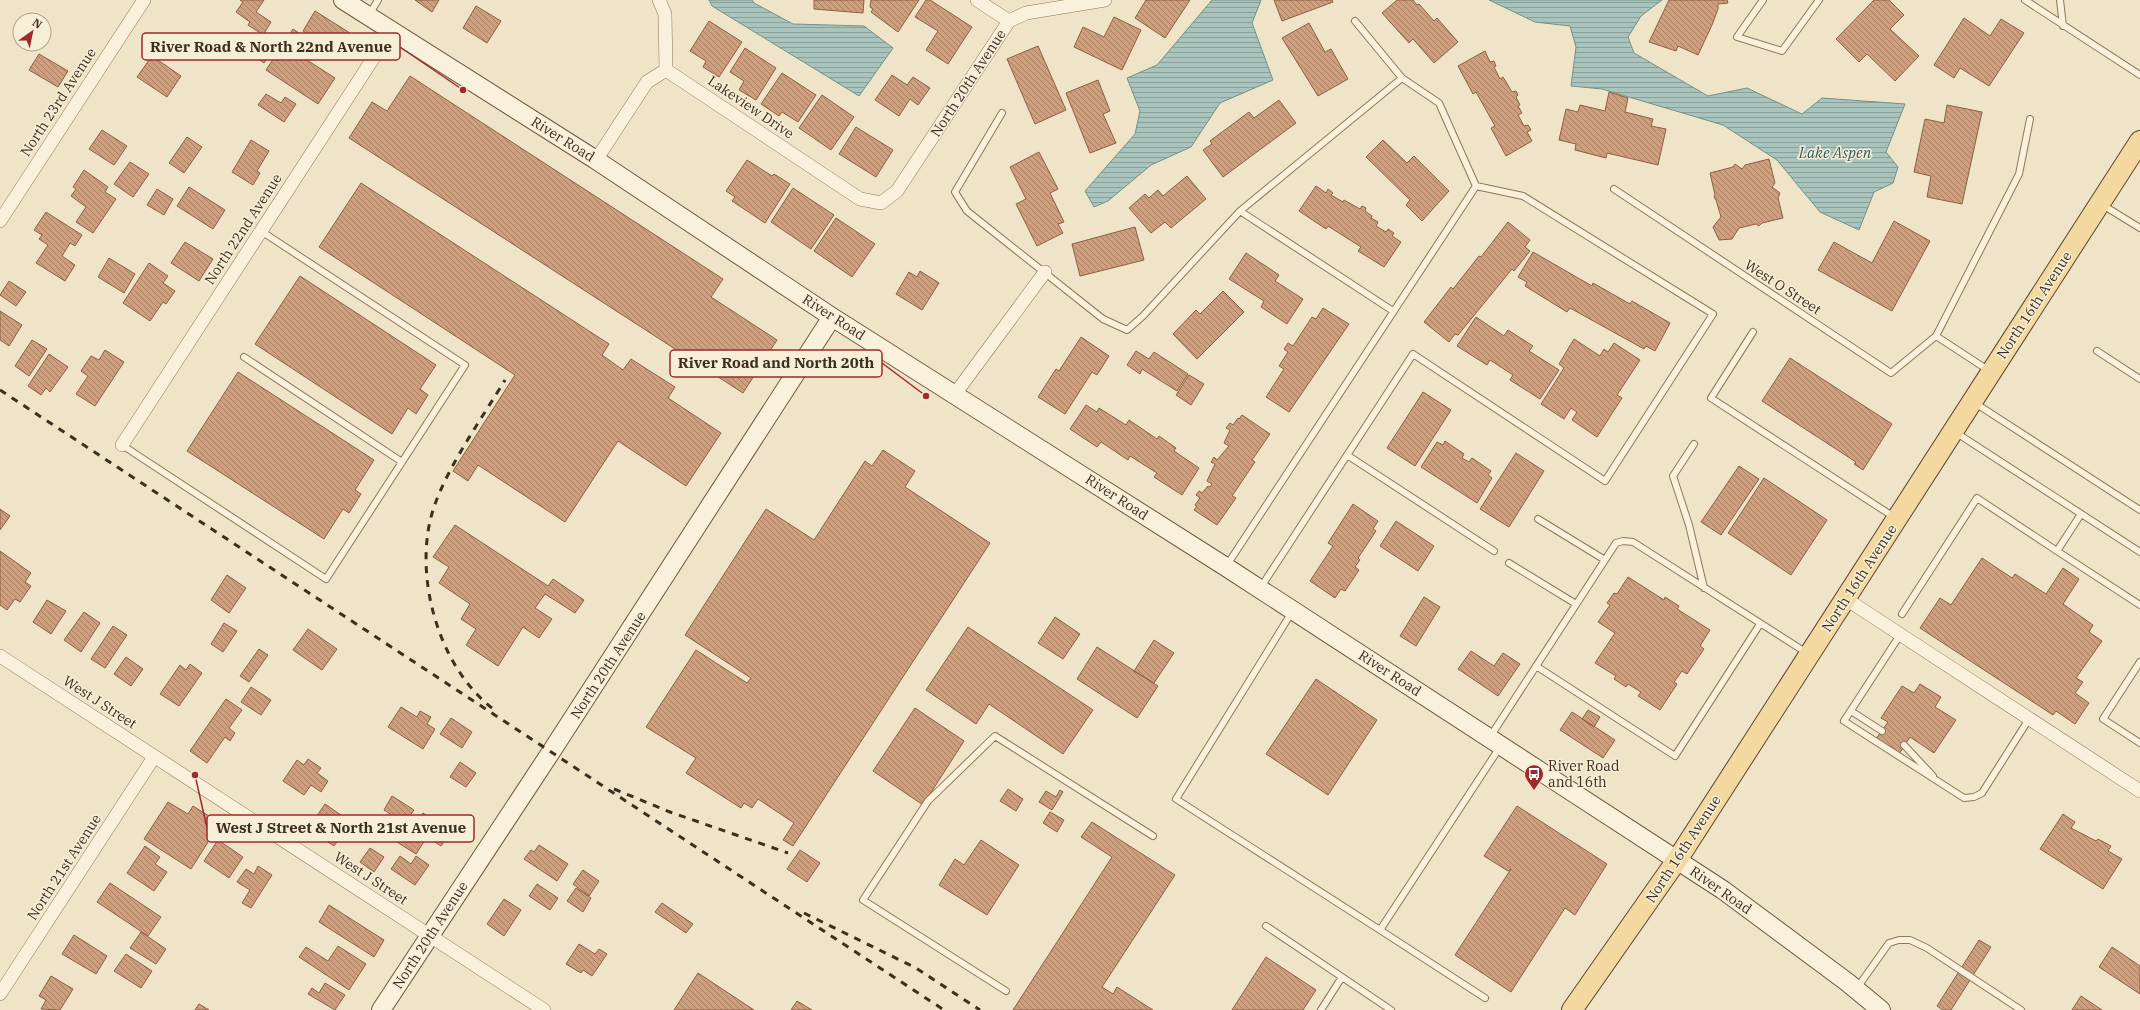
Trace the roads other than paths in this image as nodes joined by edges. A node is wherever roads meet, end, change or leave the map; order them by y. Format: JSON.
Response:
{"nodes":[{"id":1,"x":144,"y":0,"type":"edge"},
{"id":2,"x":343,"y":0,"type":"edge"},
{"id":3,"x":378,"y":0,"type":"edge"},
{"id":4,"x":659,"y":0,"type":"edge"},
{"id":5,"x":977,"y":0,"type":"edge"},
{"id":6,"x":1105,"y":0,"type":"edge"},
{"id":7,"x":1762,"y":0,"type":"edge"},
{"id":8,"x":1819,"y":0,"type":"edge"},
{"id":9,"x":2025,"y":0,"type":"edge"},
{"id":10,"x":2060,"y":0,"type":"edge"},
{"id":11,"x":368,"y":16,"type":"junction"},
{"id":12,"x":1009,"y":21,"type":"junction"},
{"id":13,"x":1355,"y":21,"type":"dead end"},
{"id":14,"x":2063,"y":26,"type":"junction"},
{"id":15,"x":392,"y":31,"type":"junction"},
{"id":16,"x":666,"y":70,"type":"junction"},
{"id":17,"x":2140,"y":75,"type":"edge"},
{"id":18,"x":1402,"y":78,"type":"junction"},
{"id":19,"x":1002,"y":113,"type":"dead end"},
{"id":20,"x":2030,"y":119,"type":"dead end"},
{"id":21,"x":2140,"y":141,"type":"edge"},
{"id":22,"x":596,"y":160,"type":"junction"},
{"id":23,"x":1476,"y":186,"type":"junction"},
{"id":24,"x":1614,"y":190,"type":"dead end"},
{"id":25,"x":881,"y":203,"type":"joint"},
{"id":26,"x":2100,"y":203,"type":"junction"},
{"id":27,"x":1240,"y":211,"type":"junction"},
{"id":28,"x":0,"y":221,"type":"edge"},
{"id":29,"x":2140,"y":228,"type":"edge"},
{"id":30,"x":261,"y":231,"type":"junction"},
{"id":31,"x":1045,"y":272,"type":"junction"},
{"id":32,"x":1394,"y":311,"type":"junction"},
{"id":33,"x":832,"y":317,"type":"junction"},
{"id":34,"x":1754,"y":332,"type":"dead end"},
{"id":35,"x":1936,"y":336,"type":"junction"},
{"id":36,"x":2097,"y":352,"type":"dead end"},
{"id":37,"x":244,"y":357,"type":"dead end"},
{"id":38,"x":1991,"y":372,"type":"junction"},
{"id":39,"x":2140,"y":379,"type":"edge"},
{"id":40,"x":955,"y":394,"type":"junction"},
{"id":41,"x":1972,"y":401,"type":"junction"},
{"id":42,"x":1953,"y":431,"type":"junction"},
{"id":43,"x":1694,"y":444,"type":"dead end"},
{"id":44,"x":122,"y":445,"type":"joint"},
{"id":45,"x":1347,"y":455,"type":"junction"},
{"id":46,"x":402,"y":462,"type":"junction"},
{"id":47,"x":2140,"y":510,"type":"edge"},
{"id":48,"x":2081,"y":514,"type":"junction"},
{"id":49,"x":1538,"y":519,"type":"dead end"},
{"id":50,"x":1897,"y":519,"type":"junction"},
{"id":51,"x":1494,"y":551,"type":"dead end"},
{"id":52,"x":2057,"y":551,"type":"junction"},
{"id":53,"x":2140,"y":552,"type":"edge"},
{"id":54,"x":1605,"y":560,"type":"junction"},
{"id":55,"x":1509,"y":562,"type":"dead end"},
{"id":56,"x":1226,"y":567,"type":"junction"},
{"id":57,"x":1704,"y":588,"type":"junction"},
{"id":58,"x":1260,"y":589,"type":"junction"},
{"id":59,"x":1846,"y":599,"type":"junction"},
{"id":60,"x":1576,"y":604,"type":"junction"},
{"id":61,"x":2140,"y":605,"type":"edge"},
{"id":62,"x":1293,"y":610,"type":"junction"},
{"id":63,"x":1902,"y":614,"type":"dead end"},
{"id":64,"x":1760,"y":624,"type":"junction"},
{"id":65,"x":1900,"y":635,"type":"junction"},
{"id":66,"x":1810,"y":655,"type":"junction"},
{"id":67,"x":0,"y":656,"type":"edge"},
{"id":68,"x":2140,"y":662,"type":"edge"},
{"id":69,"x":1536,"y":666,"type":"junction"},
{"id":70,"x":1851,"y":711,"type":"junction"},
{"id":71,"x":2029,"y":719,"type":"junction"},
{"id":72,"x":1882,"y":731,"type":"dead end"},
{"id":73,"x":1495,"y":742,"type":"junction"},
{"id":74,"x":2140,"y":743,"type":"edge"},
{"id":75,"x":1904,"y":745,"type":"dead end"},
{"id":76,"x":154,"y":757,"type":"junction"},
{"id":77,"x":1939,"y":782,"type":"junction"},
{"id":78,"x":2140,"y":792,"type":"edge"},
{"id":79,"x":1153,"y":836,"type":"dead end"},
{"id":80,"x":1677,"y":860,"type":"junction"},
{"id":81,"x":1266,"y":926,"type":"dead end"},
{"id":82,"x":1380,"y":930,"type":"junction"},
{"id":83,"x":430,"y":935,"type":"junction"},
{"id":84,"x":1342,"y":977,"type":"junction"},
{"id":85,"x":1856,"y":989,"type":"junction"},
{"id":86,"x":1006,"y":992,"type":"dead end"},
{"id":87,"x":0,"y":994,"type":"edge"},
{"id":88,"x":1485,"y":998,"type":"dead end"},
{"id":89,"x":383,"y":1009,"type":"edge"},
{"id":90,"x":544,"y":1010,"type":"edge"},
{"id":91,"x":1321,"y":1010,"type":"edge"},
{"id":92,"x":1391,"y":1010,"type":"edge"},
{"id":93,"x":1572,"y":1010,"type":"edge"},
{"id":94,"x":1881,"y":1010,"type":"edge"},
{"id":95,"x":2021,"y":1010,"type":"edge"}],
"edges":[{"from":1,"to":28,"type":"street","name":"North 23rd Avenue"},
{"from":2,"to":11,"type":"street","name":"River Road"},
{"from":3,"to":11,"type":"lane"},
{"from":4,"to":16,"type":"street"},
{"from":5,"to":12,"type":"street"},
{"from":6,"to":12,"type":"street","name":"North 20th Avenue"},
{"from":7,"to":8,"type":"lane"},
{"from":9,"to":14,"type":"lane"},
{"from":10,"to":14,"type":"lane"},
{"from":11,"to":15,"type":"street","name":"River Road"},
{"from":12,"to":25,"type":"street","name":"North 20th Avenue"},
{"from":13,"to":18,"type":"lane"},
{"from":14,"to":17,"type":"lane"},
{"from":15,"to":22,"type":"street","name":"River Road"},
{"from":15,"to":30,"type":"street","name":"North 22nd Avenue"},
{"from":16,"to":22,"type":"street"},
{"from":16,"to":25,"type":"street","name":"Lakeview Drive"},
{"from":18,"to":23,"type":"lane"},
{"from":18,"to":27,"type":"lane"},
{"from":19,"to":31,"type":"lane"},
{"from":20,"to":35,"type":"lane"},
{"from":21,"to":26,"type":"main road","name":"North 16th Avenue"},
{"from":22,"to":33,"type":"street","name":"River Road"},
{"from":23,"to":32,"type":"lane"},
{"from":23,"to":45,"type":"lane"},
{"from":24,"to":35,"type":"lane","name":"West O Street"},
{"from":26,"to":29,"type":"lane"},
{"from":26,"to":38,"type":"main road","name":"North 16th Avenue"},
{"from":27,"to":31,"type":"lane"},
{"from":27,"to":32,"type":"lane"},
{"from":30,"to":44,"type":"street","name":"North 22nd Avenue"},
{"from":30,"to":46,"type":"lane"},
{"from":31,"to":40,"type":"street"},
{"from":32,"to":56,"type":"lane"},
{"from":33,"to":40,"type":"street","name":"River Road"},
{"from":33,"to":83,"type":"street","name":"North 20th Avenue"},
{"from":34,"to":50,"type":"lane"},
{"from":35,"to":38,"type":"lane"},
{"from":36,"to":39,"type":"lane"},
{"from":37,"to":46,"type":"lane"},
{"from":38,"to":41,"type":"main road","name":"North 16th Avenue"},
{"from":40,"to":56,"type":"street","name":"River Road"},
{"from":41,"to":42,"type":"main road","name":"North 16th Avenue"},
{"from":41,"to":47,"type":"lane"},
{"from":42,"to":48,"type":"lane"},
{"from":42,"to":50,"type":"main road","name":"North 16th Avenue"},
{"from":43,"to":57,"type":"lane"},
{"from":44,"to":46,"type":"lane"},
{"from":45,"to":51,"type":"lane"},
{"from":45,"to":58,"type":"lane"},
{"from":48,"to":52,"type":"lane"},
{"from":48,"to":53,"type":"lane"},
{"from":49,"to":54,"type":"lane"},
{"from":50,"to":59,"type":"main road","name":"North 16th Avenue"},
{"from":52,"to":61,"type":"lane"},
{"from":52,"to":63,"type":"lane"},
{"from":54,"to":57,"type":"lane"},
{"from":54,"to":60,"type":"lane"},
{"from":55,"to":60,"type":"lane"},
{"from":56,"to":58,"type":"street","name":"River Road"},
{"from":57,"to":64,"type":"lane"},
{"from":58,"to":62,"type":"street","name":"River Road"},
{"from":59,"to":65,"type":"street"},
{"from":59,"to":66,"type":"main road","name":"North 16th Avenue"},
{"from":60,"to":69,"type":"lane"},
{"from":62,"to":73,"type":"street","name":"River Road"},
{"from":62,"to":82,"type":"lane"},
{"from":64,"to":66,"type":"lane"},
{"from":64,"to":69,"type":"lane"},
{"from":65,"to":70,"type":"lane"},
{"from":65,"to":71,"type":"street"},
{"from":66,"to":80,"type":"main road","name":"North 16th Avenue"},
{"from":67,"to":76,"type":"street","name":"West J Street"},
{"from":68,"to":74,"type":"lane"},
{"from":69,"to":73,"type":"lane"},
{"from":70,"to":72,"type":"lane"},
{"from":70,"to":77,"type":"lane"},
{"from":71,"to":77,"type":"lane"},
{"from":71,"to":78,"type":"street"},
{"from":73,"to":80,"type":"street","name":"River Road"},
{"from":73,"to":82,"type":"lane"},
{"from":75,"to":77,"type":"lane"},
{"from":76,"to":83,"type":"street","name":"West J Street"},
{"from":76,"to":87,"type":"street","name":"North 21st Avenue"},
{"from":79,"to":86,"type":"lane"},
{"from":80,"to":85,"type":"street","name":"River Road"},
{"from":80,"to":93,"type":"main road","name":"North 16th Avenue"},
{"from":81,"to":84,"type":"lane"},
{"from":82,"to":88,"type":"lane"},
{"from":83,"to":89,"type":"street","name":"North 20th Avenue"},
{"from":83,"to":90,"type":"street","name":"West J Street"},
{"from":84,"to":91,"type":"lane"},
{"from":84,"to":92,"type":"lane"},
{"from":85,"to":94,"type":"street","name":"River Road"},
{"from":85,"to":95,"type":"lane"}]}
